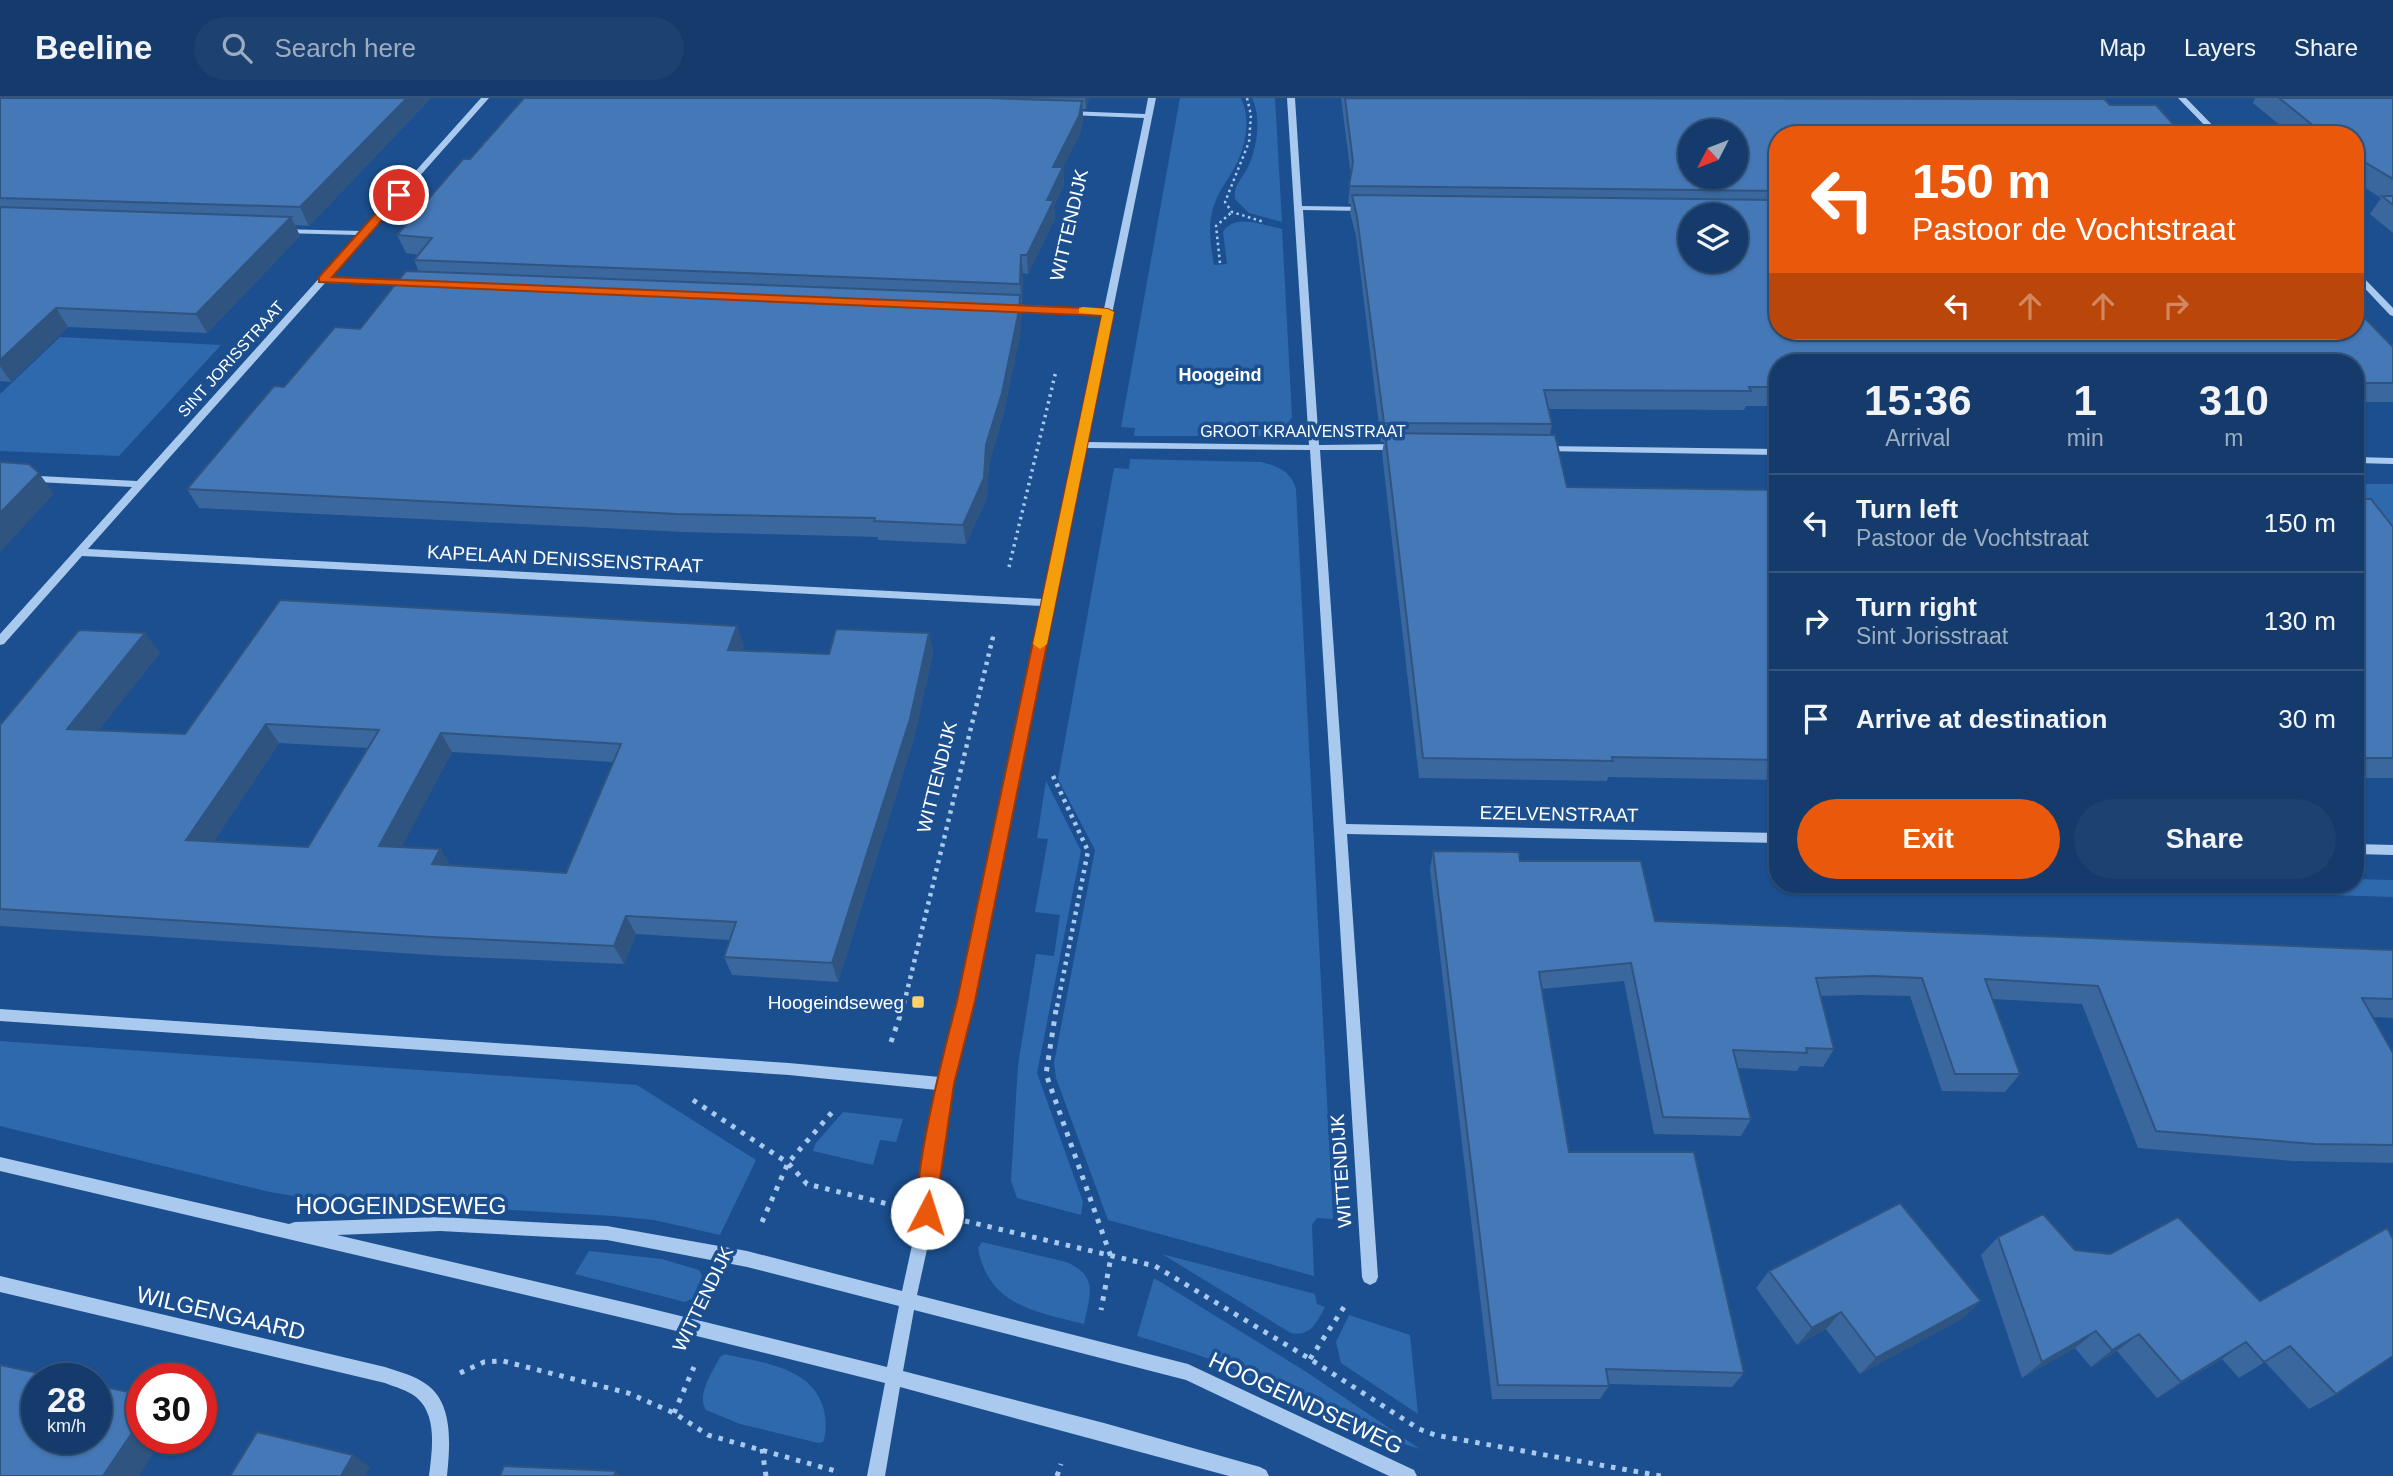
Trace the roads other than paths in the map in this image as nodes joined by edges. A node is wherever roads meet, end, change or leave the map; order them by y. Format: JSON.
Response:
{"nodes":[{"id":1,"x":485,"y":98,"type":"edge"},
{"id":2,"x":1152,"y":98,"type":"edge"},
{"id":3,"x":1291,"y":98,"type":"edge"},
{"id":4,"x":2182,"y":98,"type":"edge"},
{"id":5,"x":1064,"y":113,"type":"edge"},
{"id":6,"x":1148,"y":116,"type":"junction"},
{"id":7,"x":2209,"y":126,"type":"edge"},
{"id":8,"x":1298,"y":208,"type":"junction"},
{"id":9,"x":1371,"y":209,"type":"edge"},
{"id":10,"x":264,"y":230,"type":"edge"},
{"id":11,"x":364,"y":233,"type":"junction"},
{"id":12,"x":323,"y":279,"type":"junction"},
{"id":13,"x":2364,"y":283,"type":"edge"},
{"id":14,"x":424,"y":284,"type":"edge"},
{"id":15,"x":1001,"y":306,"type":"edge"},
{"id":16,"x":1108,"y":312,"type":"junction"},
{"id":17,"x":2393,"y":313,"type":"edge"},
{"id":18,"x":1081,"y":446,"type":"junction"},
{"id":19,"x":1416,"y":447,"type":"edge"},
{"id":20,"x":1315,"y":448,"type":"junction"},
{"id":21,"x":1528,"y":449,"type":"edge"},
{"id":22,"x":1769,"y":452,"type":"edge"},
{"id":23,"x":2364,"y":460,"type":"edge"},
{"id":24,"x":2393,"y":461,"type":"edge"},
{"id":25,"x":0,"y":477,"type":"edge"},
{"id":26,"x":140,"y":484,"type":"junction"},
{"id":27,"x":80,"y":552,"type":"junction"},
{"id":28,"x":1049,"y":603,"type":"junction"},
{"id":29,"x":0,"y":641,"type":"edge"},
{"id":30,"x":1339,"y":829,"type":"junction"},
{"id":31,"x":1769,"y":838,"type":"edge"},
{"id":32,"x":2364,"y":849,"type":"edge"},
{"id":33,"x":2393,"y":850,"type":"edge"},
{"id":34,"x":0,"y":1014,"type":"edge"},
{"id":35,"x":945,"y":1084,"type":"junction"},
{"id":36,"x":0,"y":1164,"type":"edge"},
{"id":37,"x":278,"y":1230,"type":"junction"},
{"id":38,"x":1370,"y":1277,"type":"road end"},
{"id":39,"x":0,"y":1284,"type":"edge"},
{"id":40,"x":908,"y":1299,"type":"junction"},
{"id":41,"x":895,"y":1379,"type":"junction"},
{"id":42,"x":438,"y":1476,"type":"edge"},
{"id":43,"x":876,"y":1476,"type":"edge"},
{"id":44,"x":1260,"y":1476,"type":"edge"},
{"id":45,"x":1408,"y":1476,"type":"edge"}],
"edges":[{"from":1,"to":11,"type":"street","name":"SINT JORISSTRAAT"},
{"from":2,"to":6,"type":"street"},
{"from":3,"to":8,"type":"street","name":"WITTENDIJK"},
{"from":4,"to":7,"type":"street"},
{"from":5,"to":6,"type":"street"},
{"from":6,"to":16,"type":"street"},
{"from":8,"to":9,"type":"street"},
{"from":8,"to":20,"type":"street","name":"WITTENDIJK"},
{"from":10,"to":11,"type":"street"},
{"from":11,"to":12,"type":"street","name":"SINT JORISSTRAAT"},
{"from":12,"to":14,"type":"street"},
{"from":12,"to":26,"type":"street","name":"SINT JORISSTRAAT"},
{"from":13,"to":17,"type":"street"},
{"from":15,"to":16,"type":"street"},
{"from":16,"to":18,"type":"street"},
{"from":18,"to":20,"type":"street","name":"GROOT KRAAIVENSTRAAT"},
{"from":18,"to":28,"type":"street"},
{"from":19,"to":20,"type":"street","name":"GROOT KRAAIVENSTRAAT"},
{"from":20,"to":30,"type":"street","name":"WITTENDIJK"},
{"from":21,"to":22,"type":"street"},
{"from":23,"to":24,"type":"street"},
{"from":25,"to":26,"type":"street"},
{"from":26,"to":27,"type":"street","name":"SINT JORISSTRAAT"},
{"from":27,"to":28,"type":"street","name":"KAPELAAN DENISSENSTRAAT"},
{"from":27,"to":29,"type":"street","name":"SINT JORISSTRAAT"},
{"from":28,"to":35,"type":"street"},
{"from":30,"to":31,"type":"street","name":"EZELVENSTRAAT"},
{"from":30,"to":38,"type":"street","name":"WITTENDIJK"},
{"from":32,"to":33,"type":"street"},
{"from":34,"to":35,"type":"street"},
{"from":35,"to":40,"type":"street"},
{"from":36,"to":37,"type":"street","name":"HOOGEINDSEWEG"},
{"from":37,"to":40,"type":"street","name":"HOOGEINDSEWEG"},
{"from":37,"to":41,"type":"street","name":"HOOGEINDSEWEG"},
{"from":39,"to":42,"type":"street","name":"WILGENGAARD"},
{"from":40,"to":41,"type":"street"},
{"from":40,"to":45,"type":"street","name":"HOOGEINDSEWEG"},
{"from":41,"to":43,"type":"street"},
{"from":41,"to":44,"type":"street","name":"HOOGEINDSEWEG"}]}
